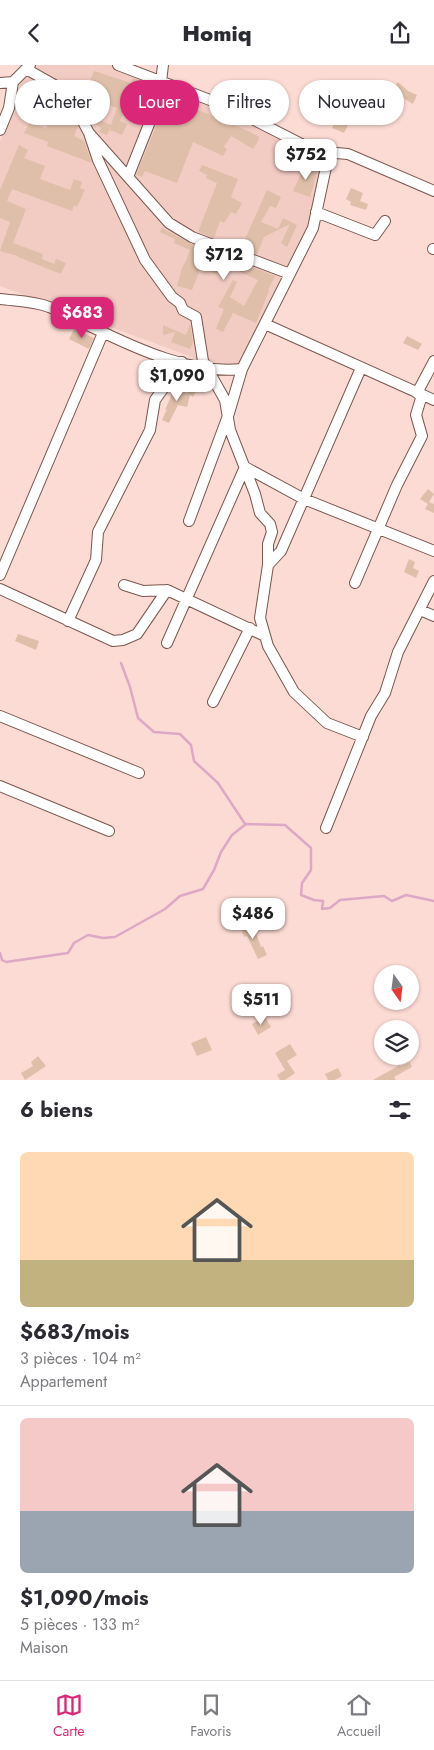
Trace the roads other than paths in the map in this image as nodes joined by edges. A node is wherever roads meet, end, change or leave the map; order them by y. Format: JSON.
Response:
{"nodes":[{"id":1,"x":118,"y":65,"type":"edge"},
{"id":2,"x":163,"y":65,"type":"edge"},
{"id":3,"x":28,"y":67,"type":"edge"},
{"id":4,"x":155,"y":80,"type":"edge"},
{"id":5,"x":162,"y":80,"type":"edge"},
{"id":6,"x":13,"y":81,"type":"junction"},
{"id":7,"x":0,"y":83,"type":"edge"},
{"id":8,"x":199,"y":96,"type":"edge"},
{"id":9,"x":149,"y":125,"type":"edge"},
{"id":10,"x":0,"y":130,"type":"edge"},
{"id":11,"x":88,"y":133,"type":"junction"},
{"id":12,"x":325,"y":158,"type":"junction"},
{"id":13,"x":128,"y":177,"type":"junction"},
{"id":14,"x":434,"y":191,"type":"edge"},
{"id":15,"x":316,"y":212,"type":"junction"},
{"id":16,"x":385,"y":221,"type":"dead end"},
{"id":17,"x":290,"y":274,"type":"junction"},
{"id":18,"x":0,"y":299,"type":"edge"},
{"id":19,"x":265,"y":324,"type":"junction"},
{"id":20,"x":103,"y":333,"type":"junction"},
{"id":21,"x":434,"y":361,"type":"edge"},
{"id":22,"x":182,"y":362,"type":"junction"},
{"id":23,"x":361,"y":368,"type":"junction"},
{"id":24,"x":208,"y":369,"type":"junction"},
{"id":25,"x":242,"y":369,"type":"junction"},
{"id":26,"x":420,"y":394,"type":"junction"},
{"id":27,"x":434,"y":400,"type":"edge"},
{"id":28,"x":229,"y":413,"type":"junction"},
{"id":29,"x":245,"y":467,"type":"junction"},
{"id":30,"x":304,"y":499,"type":"junction"},
{"id":31,"x":189,"y":521,"type":"dead end"},
{"id":32,"x":378,"y":529,"type":"junction"},
{"id":33,"x":434,"y":551,"type":"edge"},
{"id":34,"x":268,"y":565,"type":"junction"},
{"id":35,"x":0,"y":575,"type":"edge"},
{"id":36,"x":434,"y":581,"type":"edge"},
{"id":37,"x":355,"y":583,"type":"dead end"},
{"id":38,"x":124,"y":585,"type":"dead end"},
{"id":39,"x":0,"y":589,"type":"edge"},
{"id":40,"x":167,"y":590,"type":"junction"},
{"id":41,"x":187,"y":599,"type":"junction"},
{"id":42,"x":420,"y":610,"type":"junction"},
{"id":43,"x":434,"y":616,"type":"edge"},
{"id":44,"x":68,"y":621,"type":"junction"},
{"id":45,"x":250,"y":629,"type":"junction"},
{"id":46,"x":265,"y":636,"type":"junction"},
{"id":47,"x":168,"y":643,"type":"dead end"},
{"id":48,"x":213,"y":702,"type":"dead end"},
{"id":49,"x":0,"y":716,"type":"edge"},
{"id":50,"x":363,"y":737,"type":"junction"},
{"id":51,"x":139,"y":773,"type":"dead end"},
{"id":52,"x":0,"y":786,"type":"edge"},
{"id":53,"x":326,"y":828,"type":"dead end"},
{"id":54,"x":109,"y":831,"type":"dead end"}],
"edges":[{"from":1,"to":4,"type":"street"},
{"from":2,"to":5,"type":"street"},
{"from":3,"to":6,"type":"street"},
{"from":3,"to":11,"type":"street"},
{"from":6,"to":7,"type":"street"},
{"from":6,"to":10,"type":"street"},
{"from":8,"to":12,"type":"street"},
{"from":9,"to":13,"type":"street"},
{"from":11,"to":13,"type":"street"},
{"from":11,"to":24,"type":"street"},
{"from":12,"to":14,"type":"street"},
{"from":12,"to":15,"type":"street"},
{"from":13,"to":17,"type":"street"},
{"from":15,"to":16,"type":"street"},
{"from":15,"to":17,"type":"street"},
{"from":17,"to":19,"type":"street"},
{"from":18,"to":20,"type":"street"},
{"from":19,"to":23,"type":"street"},
{"from":19,"to":25,"type":"street"},
{"from":20,"to":22,"type":"street"},
{"from":20,"to":35,"type":"street"},
{"from":21,"to":26,"type":"street"},
{"from":22,"to":24,"type":"street"},
{"from":22,"to":44,"type":"street"},
{"from":23,"to":26,"type":"street"},
{"from":23,"to":30,"type":"street"},
{"from":24,"to":25,"type":"street"},
{"from":24,"to":28,"type":"street"},
{"from":25,"to":28,"type":"street"},
{"from":26,"to":27,"type":"street"},
{"from":26,"to":32,"type":"street"},
{"from":28,"to":29,"type":"street"},
{"from":28,"to":31,"type":"street"},
{"from":29,"to":30,"type":"street"},
{"from":29,"to":34,"type":"street"},
{"from":29,"to":41,"type":"street"},
{"from":30,"to":32,"type":"street"},
{"from":30,"to":34,"type":"street"},
{"from":32,"to":33,"type":"street"},
{"from":32,"to":37,"type":"street"},
{"from":34,"to":46,"type":"street"},
{"from":36,"to":42,"type":"street"},
{"from":38,"to":40,"type":"street"},
{"from":39,"to":44,"type":"street"},
{"from":40,"to":41,"type":"street"},
{"from":40,"to":44,"type":"street"},
{"from":41,"to":45,"type":"street"},
{"from":41,"to":47,"type":"street"},
{"from":42,"to":43,"type":"street"},
{"from":42,"to":50,"type":"street"},
{"from":45,"to":46,"type":"street"},
{"from":45,"to":48,"type":"street"},
{"from":46,"to":50,"type":"street"},
{"from":49,"to":51,"type":"street"},
{"from":50,"to":53,"type":"street"},
{"from":52,"to":54,"type":"street"}]}
